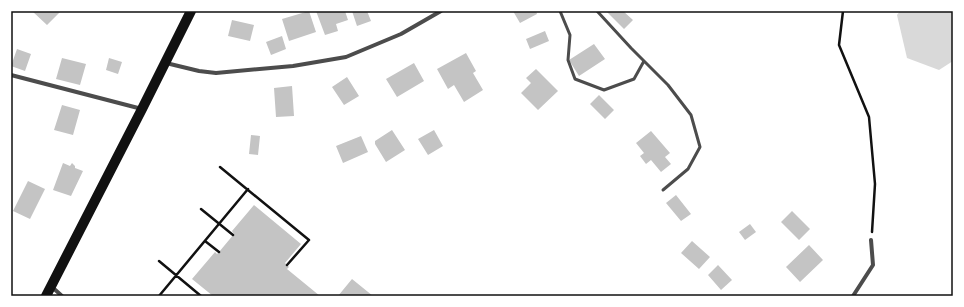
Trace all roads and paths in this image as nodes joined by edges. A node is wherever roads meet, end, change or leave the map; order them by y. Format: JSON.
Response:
{"nodes":[{"id":1,"x":191,"y":11,"type":"edge"},
{"id":2,"x":441,"y":11,"type":"edge"},
{"id":3,"x":560,"y":11,"type":"edge"},
{"id":4,"x":597,"y":11,"type":"edge"},
{"id":5,"x":843,"y":11,"type":"edge"},
{"id":6,"x":644,"y":61,"type":"junction"},
{"id":7,"x":166,"y":63,"type":"junction"},
{"id":8,"x":11,"y":75,"type":"edge"},
{"id":9,"x":142,"y":109,"type":"junction"},
{"id":10,"x":220,"y":167,"type":"dead end"},
{"id":11,"x":248,"y":189,"type":"junction"},
{"id":12,"x":664,"y":190,"type":"dead end"},
{"id":13,"x":201,"y":209,"type":"dead end"},
{"id":14,"x":219,"y":224,"type":"junction"},
{"id":15,"x":233,"y":235,"type":"dead end"},
{"id":16,"x":871,"y":240,"type":"joint"},
{"id":17,"x":205,"y":241,"type":"junction"},
{"id":18,"x":219,"y":252,"type":"dead end"},
{"id":19,"x":158,"y":261,"type":"dead end"},
{"id":20,"x":288,"y":265,"type":"dead end"},
{"id":21,"x":176,"y":276,"type":"junction"},
{"id":22,"x":51,"y":286,"type":"junction"},
{"id":23,"x":46,"y":296,"type":"edge"},
{"id":24,"x":62,"y":296,"type":"edge"},
{"id":25,"x":159,"y":296,"type":"edge"},
{"id":26,"x":201,"y":296,"type":"edge"},
{"id":27,"x":853,"y":296,"type":"edge"}],
"edges":[{"from":1,"to":7,"type":"main road"},
{"from":2,"to":7,"type":"street"},
{"from":3,"to":6,"type":"lane"},
{"from":4,"to":6,"type":"lane"},
{"from":5,"to":16,"type":"path"},
{"from":6,"to":12,"type":"lane"},
{"from":7,"to":9,"type":"main road"},
{"from":8,"to":9,"type":"street"},
{"from":9,"to":22,"type":"main road"},
{"from":10,"to":11,"type":"path"},
{"from":11,"to":14,"type":"path"},
{"from":11,"to":20,"type":"path"},
{"from":13,"to":14,"type":"path"},
{"from":14,"to":15,"type":"path"},
{"from":14,"to":17,"type":"path"},
{"from":16,"to":27,"type":"street"},
{"from":17,"to":18,"type":"path"},
{"from":17,"to":21,"type":"path"},
{"from":19,"to":21,"type":"path"},
{"from":21,"to":25,"type":"path"},
{"from":21,"to":26,"type":"path"},
{"from":22,"to":23,"type":"main road"},
{"from":22,"to":24,"type":"street"}]}
